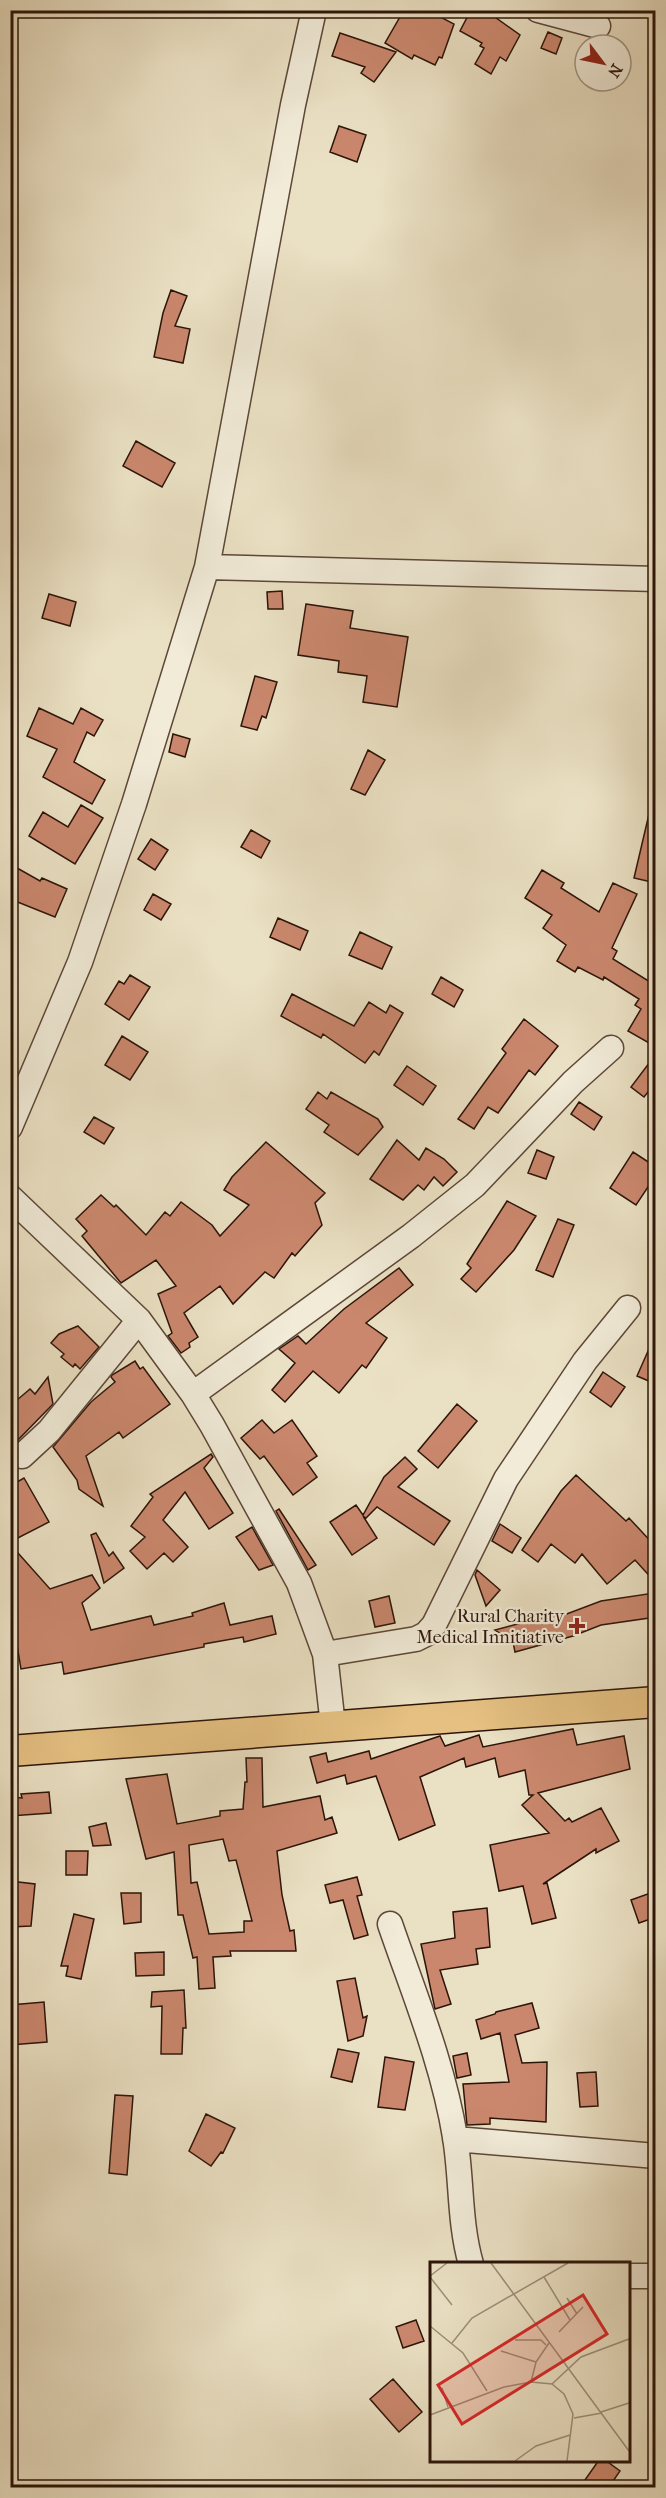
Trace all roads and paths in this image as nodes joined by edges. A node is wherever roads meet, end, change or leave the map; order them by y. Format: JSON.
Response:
{"nodes":[{"id":1,"x":314,"y":10,"type":"edge"},
{"id":2,"x":538,"y":10,"type":"edge"},
{"id":3,"x":598,"y":26,"type":"dead end"},
{"id":4,"x":207,"y":567,"type":"junction"},
{"id":5,"x":656,"y":579,"type":"edge"},
{"id":6,"x":611,"y":1048,"type":"dead end"},
{"id":7,"x":10,"y":1127,"type":"edge"},
{"id":8,"x":10,"y":1197,"type":"edge"},
{"id":9,"x":628,"y":1308,"type":"dead end"},
{"id":10,"x":139,"y":1320,"type":"junction"},
{"id":11,"x":193,"y":1394,"type":"junction"},
{"id":12,"x":22,"y":1456,"type":"dead end"},
{"id":13,"x":325,"y":1654,"type":"junction"},
{"id":14,"x":656,"y":1702,"type":"edge"},
{"id":15,"x":333,"y":1726,"type":"junction"},
{"id":16,"x":10,"y":1751,"type":"edge"},
{"id":17,"x":390,"y":1923,"type":"dead end"},
{"id":18,"x":455,"y":2139,"type":"junction"},
{"id":19,"x":656,"y":2156,"type":"edge"},
{"id":20,"x":470,"y":2262,"type":"edge"},
{"id":21,"x":630,"y":2276,"type":"edge"},
{"id":22,"x":656,"y":2276,"type":"edge"}],
"edges":[{"from":1,"to":4,"type":"street"},
{"from":2,"to":3,"type":"street"},
{"from":4,"to":5,"type":"street"},
{"from":4,"to":7,"type":"street"},
{"from":6,"to":11,"type":"street"},
{"from":8,"to":10,"type":"street"},
{"from":9,"to":13,"type":"street"},
{"from":10,"to":11,"type":"street"},
{"from":10,"to":12,"type":"street"},
{"from":11,"to":13,"type":"street"},
{"from":13,"to":15,"type":"street"},
{"from":14,"to":15,"type":"main road"},
{"from":15,"to":16,"type":"main road"},
{"from":17,"to":18,"type":"street"},
{"from":18,"to":19,"type":"street"},
{"from":18,"to":20,"type":"street"},
{"from":21,"to":22,"type":"street"}]}
